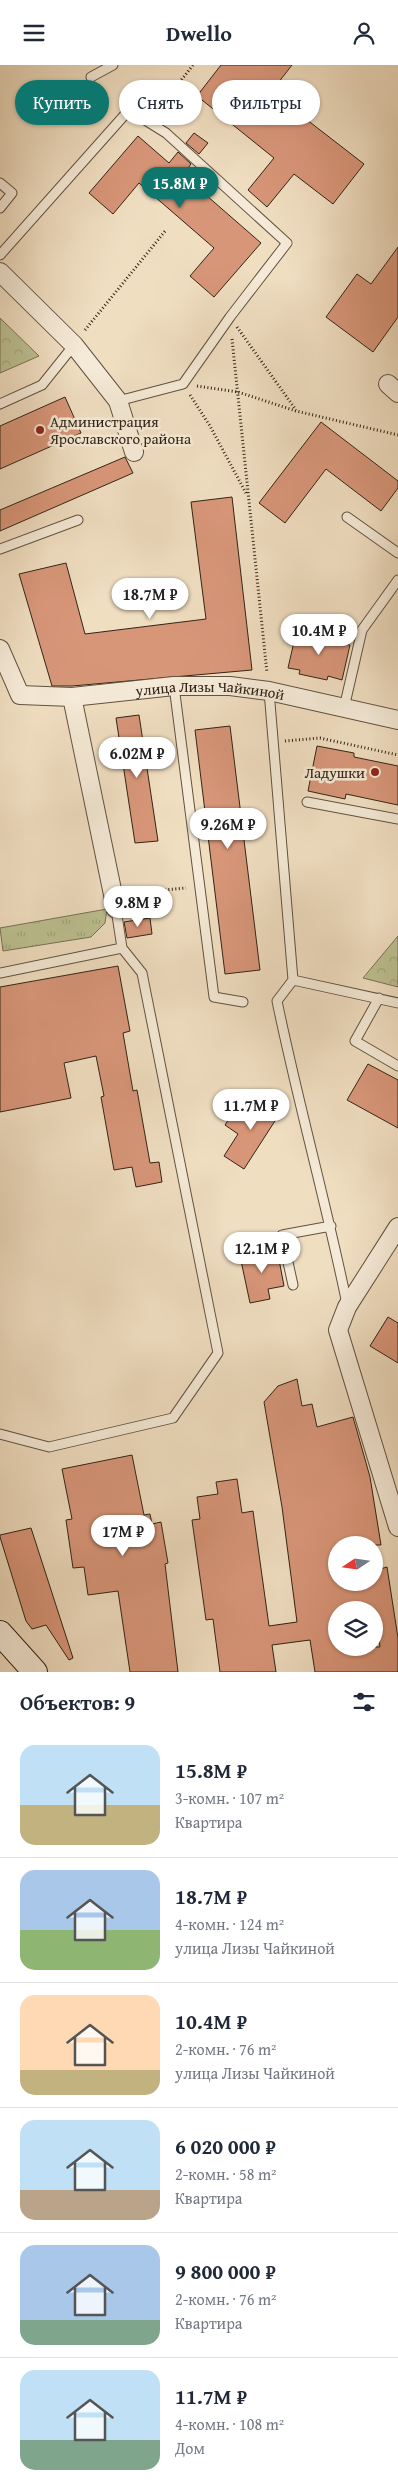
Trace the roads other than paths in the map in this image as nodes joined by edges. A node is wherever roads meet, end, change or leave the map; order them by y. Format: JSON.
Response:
{"nodes":[{"id":1,"x":113,"y":65,"type":"edge"},
{"id":2,"x":91,"y":77,"type":"dead end"},
{"id":3,"x":0,"y":183,"type":"edge"},
{"id":4,"x":0,"y":208,"type":"edge"},
{"id":5,"x":0,"y":255,"type":"edge"},
{"id":6,"x":0,"y":272,"type":"edge"},
{"id":7,"x":74,"y":345,"type":"junction"},
{"id":8,"x":118,"y":401,"type":"junction"},
{"id":9,"x":0,"y":404,"type":"edge"},
{"id":10,"x":134,"y":452,"type":"dead end"},
{"id":11,"x":348,"y":517,"type":"dead end"},
{"id":12,"x":78,"y":520,"type":"dead end"},
{"id":13,"x":0,"y":549,"type":"edge"},
{"id":14,"x":398,"y":553,"type":"edge"},
{"id":15,"x":398,"y":580,"type":"edge"},
{"id":16,"x":0,"y":649,"type":"edge"},
{"id":17,"x":174,"y":687,"type":"junction"},
{"id":18,"x":270,"y":691,"type":"junction"},
{"id":19,"x":72,"y":697,"type":"junction"},
{"id":20,"x":344,"y":708,"type":"junction"},
{"id":21,"x":398,"y":720,"type":"edge"},
{"id":22,"x":307,"y":802,"type":"dead end"},
{"id":23,"x":398,"y":819,"type":"edge"},
{"id":24,"x":115,"y":902,"type":"joint"},
{"id":25,"x":122,"y":948,"type":"junction"},
{"id":26,"x":0,"y":973,"type":"edge"},
{"id":27,"x":293,"y":980,"type":"junction"},
{"id":28,"x":379,"y":998,"type":"junction"},
{"id":29,"x":243,"y":1002,"type":"dead end"},
{"id":30,"x":398,"y":1003,"type":"edge"},
{"id":31,"x":398,"y":1065,"type":"edge"},
{"id":32,"x":331,"y":1226,"type":"junction"},
{"id":33,"x":398,"y":1227,"type":"edge"},
{"id":34,"x":292,"y":1285,"type":"dead end"},
{"id":35,"x":348,"y":1307,"type":"junction"},
{"id":36,"x":0,"y":1433,"type":"edge"},
{"id":37,"x":398,"y":1527,"type":"edge"},
{"id":38,"x":0,"y":1633,"type":"edge"},
{"id":39,"x":35,"y":1672,"type":"edge"}],
"edges":[{"from":1,"to":2,"type":"lane"},
{"from":3,"to":4,"type":"lane"},
{"from":5,"to":8,"type":"lane"},
{"from":6,"to":7,"type":"street"},
{"from":7,"to":8,"type":"street"},
{"from":7,"to":9,"type":"lane"},
{"from":8,"to":10,"type":"street"},
{"from":11,"to":14,"type":"lane"},
{"from":12,"to":13,"type":"lane"},
{"from":15,"to":20,"type":"lane"},
{"from":16,"to":19,"type":"street","name":"улица Лизы Чайкиной"},
{"from":17,"to":18,"type":"street","name":"улица Лизы Чайкиной"},
{"from":17,"to":19,"type":"street","name":"улица Лизы Чайкиной"},
{"from":17,"to":29,"type":"lane"},
{"from":18,"to":20,"type":"street","name":"улица Лизы Чайкиной"},
{"from":18,"to":27,"type":"lane"},
{"from":19,"to":24,"type":"street"},
{"from":20,"to":21,"type":"street","name":"улица Лизы Чайкиной"},
{"from":22,"to":23,"type":"lane"},
{"from":24,"to":25,"type":"lane"},
{"from":25,"to":26,"type":"lane"},
{"from":25,"to":36,"type":"lane"},
{"from":27,"to":28,"type":"lane"},
{"from":27,"to":32,"type":"lane"},
{"from":28,"to":30,"type":"lane"},
{"from":28,"to":31,"type":"lane"},
{"from":32,"to":34,"type":"lane"},
{"from":32,"to":35,"type":"lane"},
{"from":33,"to":35,"type":"street"},
{"from":35,"to":37,"type":"street"},
{"from":38,"to":39,"type":"main road"}]}
